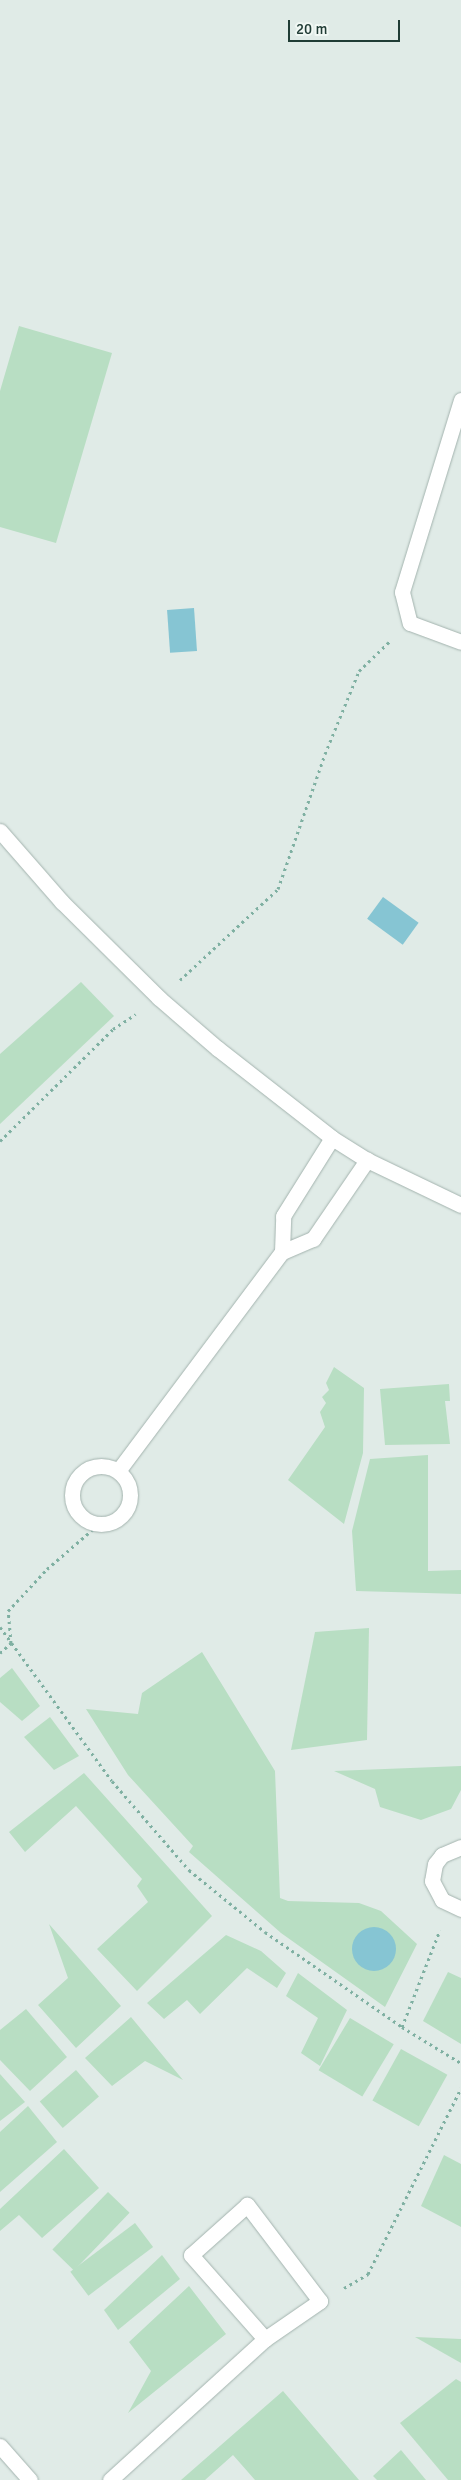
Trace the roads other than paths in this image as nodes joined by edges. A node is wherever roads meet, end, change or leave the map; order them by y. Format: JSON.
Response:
{"nodes":[{"id":1,"x":461,"y":400,"type":"edge"},
{"id":2,"x":461,"y":642,"type":"edge"},
{"id":3,"x":0,"y":831,"type":"edge"},
{"id":4,"x":332,"y":1138,"type":"junction"},
{"id":5,"x":367,"y":1160,"type":"junction"},
{"id":6,"x":461,"y":1205,"type":"edge"},
{"id":7,"x":282,"y":1252,"type":"junction"},
{"id":8,"x":118,"y":1471,"type":"junction"},
{"id":9,"x":461,"y":1847,"type":"edge"},
{"id":10,"x":454,"y":1907,"type":"edge"},
{"id":11,"x":265,"y":2339,"type":"junction"},
{"id":12,"x":0,"y":2446,"type":"edge"},
{"id":13,"x":30,"y":2480,"type":"edge"},
{"id":14,"x":110,"y":2480,"type":"edge"}],
"edges":[{"from":1,"to":2,"type":"street"},
{"from":3,"to":4,"type":"street"},
{"from":4,"to":5,"type":"street"},
{"from":4,"to":7,"type":"street"},
{"from":5,"to":6,"type":"street"},
{"from":5,"to":7,"type":"street"},
{"from":7,"to":8,"type":"street"},
{"from":8,"to":8,"type":"street"},
{"from":9,"to":10,"type":"street"},
{"from":11,"to":11,"type":"street"},
{"from":11,"to":14,"type":"street"},
{"from":12,"to":13,"type":"street"}]}
